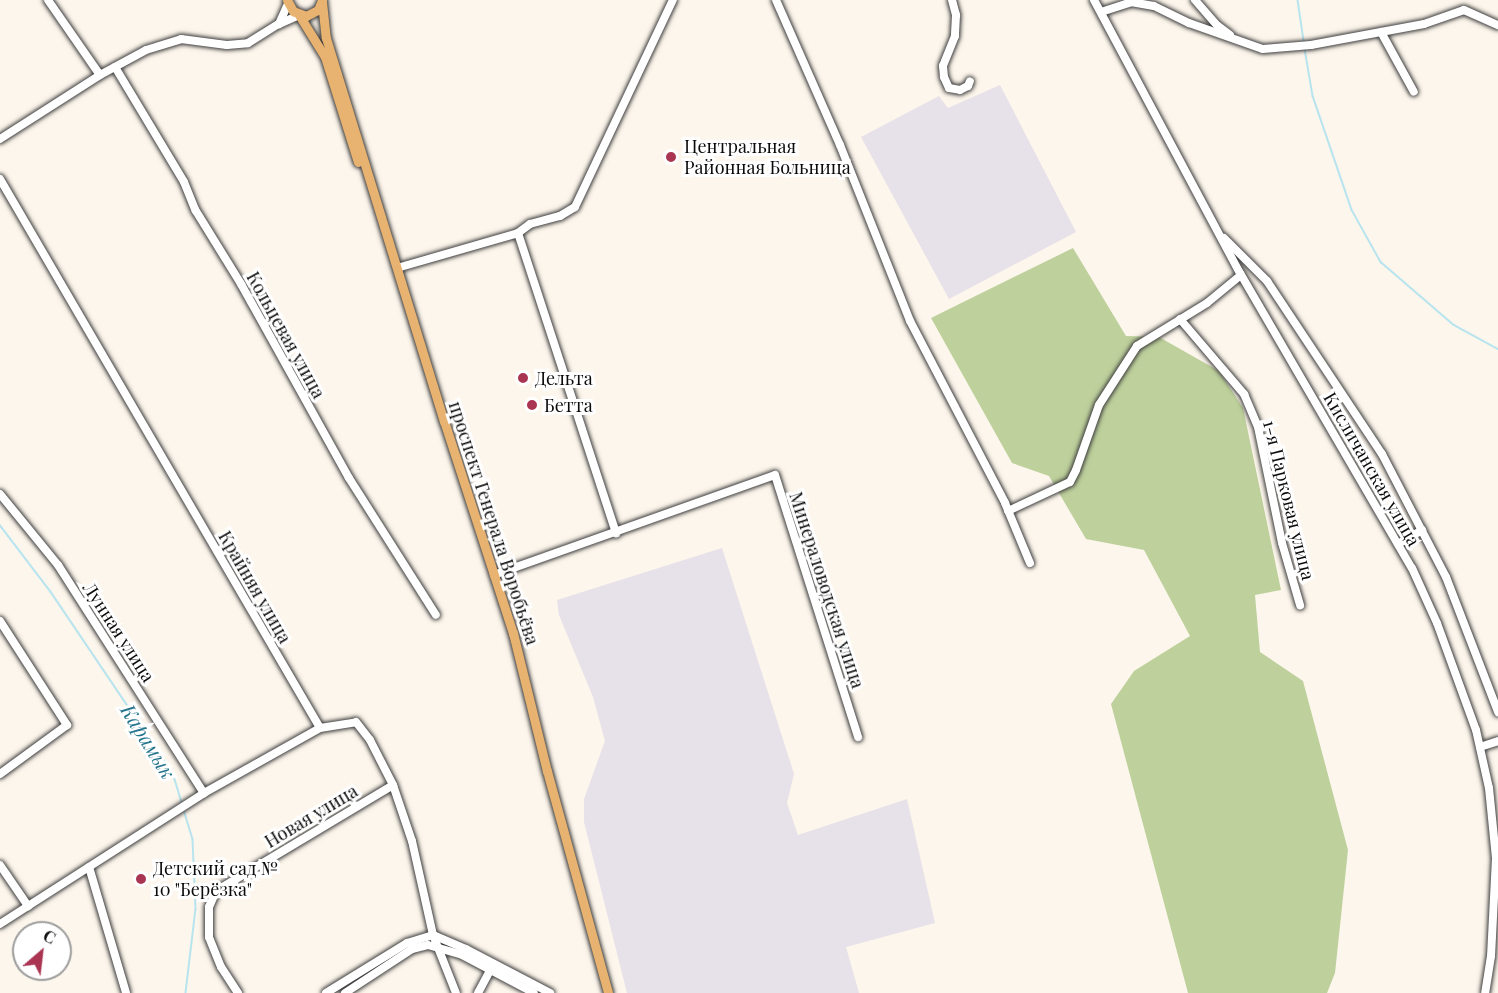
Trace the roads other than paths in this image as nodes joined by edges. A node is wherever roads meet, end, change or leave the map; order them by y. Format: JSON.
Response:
{"nodes":[{"id":1,"x":48,"y":0,"type":"edge"},
{"id":2,"x":674,"y":0,"type":"edge"},
{"id":3,"x":776,"y":0,"type":"edge"},
{"id":4,"x":952,"y":0,"type":"edge"},
{"id":5,"x":1094,"y":0,"type":"edge"},
{"id":6,"x":1195,"y":0,"type":"edge"},
{"id":7,"x":1462,"y":0,"type":"edge"},
{"id":8,"x":287,"y":1,"type":"edge"},
{"id":9,"x":322,"y":1,"type":"edge"},
{"id":10,"x":1464,"y":10,"type":"junction"},
{"id":11,"x":1101,"y":12,"type":"junction"},
{"id":12,"x":299,"y":15,"type":"junction"},
{"id":13,"x":279,"y":24,"type":"junction"},
{"id":14,"x":1498,"y":26,"type":"edge"},
{"id":15,"x":1381,"y":32,"type":"junction"},
{"id":16,"x":1237,"y":40,"type":"junction"},
{"id":17,"x":115,"y":67,"type":"junction"},
{"id":18,"x":332,"y":67,"type":"junction"},
{"id":19,"x":100,"y":75,"type":"junction"},
{"id":20,"x":970,"y":81,"type":"dead end"},
{"id":21,"x":1414,"y":92,"type":"dead end"},
{"id":22,"x":0,"y":139,"type":"edge"},
{"id":23,"x":0,"y":179,"type":"edge"},
{"id":24,"x":518,"y":233,"type":"junction"},
{"id":25,"x":1219,"y":233,"type":"junction"},
{"id":26,"x":397,"y":268,"type":"junction"},
{"id":27,"x":1241,"y":275,"type":"junction"},
{"id":28,"x":1180,"y":319,"type":"junction"},
{"id":29,"x":0,"y":494,"type":"edge"},
{"id":30,"x":1008,"y":511,"type":"junction"},
{"id":31,"x":1422,"y":530,"type":"junction"},
{"id":32,"x":616,"y":533,"type":"junction"},
{"id":33,"x":1398,"y":544,"type":"junction"},
{"id":34,"x":1030,"y":562,"type":"dead end"},
{"id":35,"x":494,"y":576,"type":"junction"},
{"id":36,"x":1300,"y":605,"type":"dead end"},
{"id":37,"x":436,"y":615,"type":"dead end"},
{"id":38,"x":0,"y":621,"type":"edge"},
{"id":39,"x":1498,"y":712,"type":"edge"},
{"id":40,"x":320,"y":728,"type":"junction"},
{"id":41,"x":858,"y":737,"type":"dead end"},
{"id":42,"x":1498,"y":741,"type":"edge"},
{"id":43,"x":1480,"y":747,"type":"junction"},
{"id":44,"x":0,"y":774,"type":"edge"},
{"id":45,"x":393,"y":785,"type":"junction"},
{"id":46,"x":204,"y":793,"type":"junction"},
{"id":47,"x":1494,"y":802,"type":"edge"},
{"id":48,"x":0,"y":865,"type":"edge"},
{"id":49,"x":89,"y":867,"type":"junction"},
{"id":50,"x":28,"y":906,"type":"junction"},
{"id":51,"x":0,"y":924,"type":"edge"},
{"id":52,"x":433,"y":935,"type":"junction"},
{"id":53,"x":438,"y":948,"type":"junction"},
{"id":54,"x":490,"y":970,"type":"junction"},
{"id":55,"x":126,"y":993,"type":"edge"},
{"id":56,"x":238,"y":993,"type":"edge"},
{"id":57,"x":326,"y":993,"type":"edge"},
{"id":58,"x":345,"y":993,"type":"edge"},
{"id":59,"x":456,"y":993,"type":"edge"},
{"id":60,"x":478,"y":993,"type":"edge"},
{"id":61,"x":534,"y":993,"type":"edge"},
{"id":62,"x":550,"y":993,"type":"edge"},
{"id":63,"x":602,"y":993,"type":"edge"},
{"id":64,"x":608,"y":993,"type":"edge"},
{"id":65,"x":1485,"y":993,"type":"edge"}],
"edges":[{"from":1,"to":19,"type":"street"},
{"from":2,"to":24,"type":"street"},
{"from":3,"to":30,"type":"street"},
{"from":4,"to":20,"type":"street"},
{"from":5,"to":11,"type":"street","name":"Кисличанская улица"},
{"from":6,"to":16,"type":"street"},
{"from":7,"to":10,"type":"street"},
{"from":8,"to":12,"type":"main road"},
{"from":8,"to":13,"type":"street"},
{"from":9,"to":12,"type":"main road"},
{"from":9,"to":18,"type":"main road"},
{"from":10,"to":14,"type":"street"},
{"from":10,"to":15,"type":"street"},
{"from":11,"to":16,"type":"street"},
{"from":11,"to":25,"type":"street","name":"Кисличанская улица"},
{"from":12,"to":13,"type":"street"},
{"from":12,"to":18,"type":"main road"},
{"from":13,"to":17,"type":"street"},
{"from":15,"to":16,"type":"street"},
{"from":15,"to":21,"type":"street"},
{"from":17,"to":19,"type":"street"},
{"from":17,"to":37,"type":"street","name":"Кольцевая улица"},
{"from":18,"to":26,"type":"main road","name":"проспект Генерала Воробьёва"},
{"from":18,"to":63,"type":"main road","name":"проспект Генерала Воробьёва"},
{"from":19,"to":22,"type":"street"},
{"from":23,"to":40,"type":"street","name":"Крайняя улица"},
{"from":24,"to":26,"type":"street"},
{"from":24,"to":32,"type":"street"},
{"from":25,"to":27,"type":"street","name":"Кисличанская улица"},
{"from":25,"to":31,"type":"street"},
{"from":26,"to":35,"type":"main road","name":"проспект Генерала Воробьёва"},
{"from":27,"to":28,"type":"street"},
{"from":27,"to":33,"type":"street","name":"Кисличанская улица"},
{"from":28,"to":30,"type":"street"},
{"from":28,"to":36,"type":"street","name":"1-я Парковая улица"},
{"from":29,"to":46,"type":"street","name":"Лунная улица"},
{"from":30,"to":34,"type":"street"},
{"from":31,"to":33,"type":"street"},
{"from":31,"to":39,"type":"street"},
{"from":32,"to":35,"type":"street","name":"Минераловодская улица"},
{"from":32,"to":41,"type":"street","name":"Минераловодская улица"},
{"from":33,"to":43,"type":"street","name":"Кисличанская улица"},
{"from":35,"to":64,"type":"main road","name":"проспект Генерала Воробьёва"},
{"from":38,"to":44,"type":"street"},
{"from":40,"to":45,"type":"street"},
{"from":40,"to":46,"type":"street"},
{"from":42,"to":43,"type":"street"},
{"from":43,"to":47,"type":"street","name":"Кисличанская улица"},
{"from":45,"to":52,"type":"street"},
{"from":45,"to":56,"type":"street","name":"Новая улица"},
{"from":46,"to":49,"type":"street"},
{"from":47,"to":65,"type":"street","name":"Кисличанская улица"},
{"from":48,"to":50,"type":"street"},
{"from":49,"to":50,"type":"street"},
{"from":49,"to":55,"type":"street"},
{"from":50,"to":51,"type":"street"},
{"from":52,"to":53,"type":"street"},
{"from":52,"to":57,"type":"street"},
{"from":52,"to":62,"type":"street"},
{"from":53,"to":54,"type":"street"},
{"from":53,"to":58,"type":"street"},
{"from":53,"to":59,"type":"street"},
{"from":54,"to":60,"type":"street"},
{"from":54,"to":61,"type":"street"}]}
